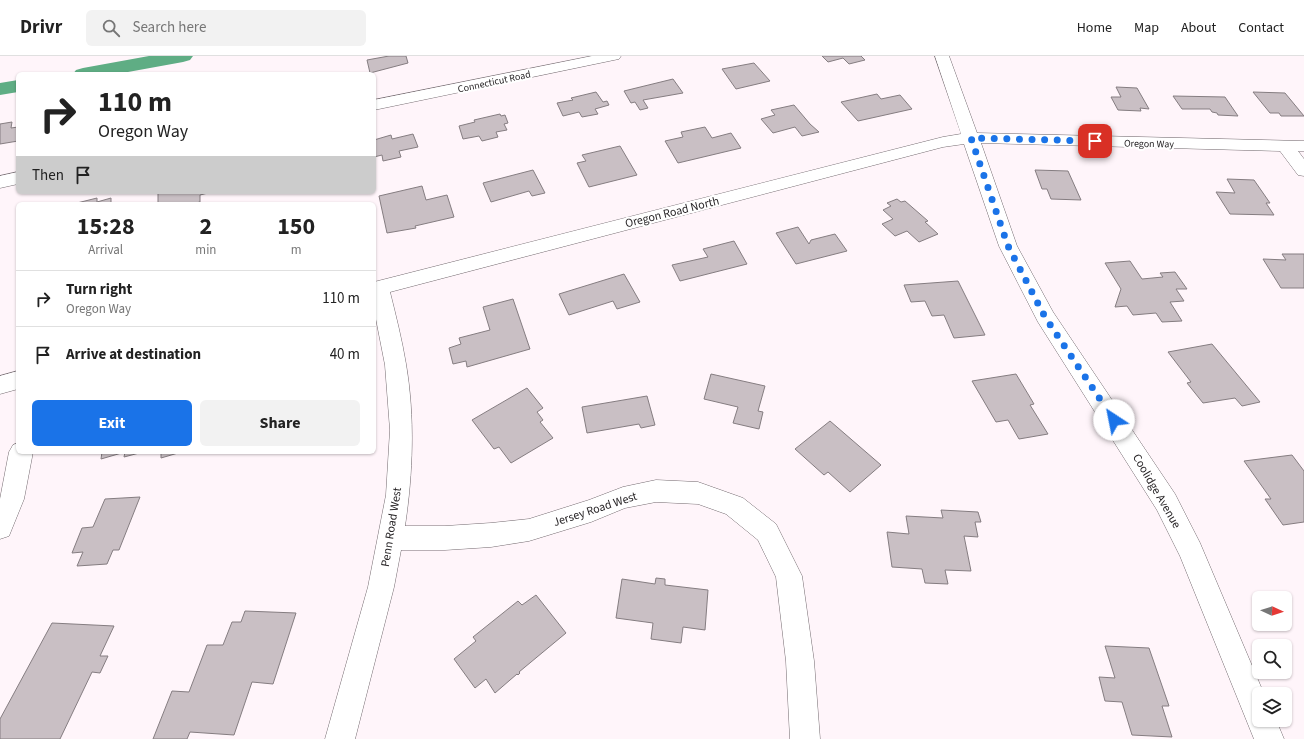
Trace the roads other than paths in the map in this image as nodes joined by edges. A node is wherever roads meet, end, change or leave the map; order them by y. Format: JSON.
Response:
{"nodes":[{"id":1,"x":614,"y":56,"type":"edge"},
{"id":2,"x":942,"y":56,"type":"edge"},
{"id":3,"x":376,"y":105,"type":"edge"},
{"id":4,"x":971,"y":138,"type":"junction"},
{"id":5,"x":1285,"y":146,"type":"junction"},
{"id":6,"x":1304,"y":146,"type":"edge"},
{"id":7,"x":1304,"y":171,"type":"edge"},
{"id":8,"x":16,"y":178,"type":"edge"},
{"id":9,"x":0,"y":182,"type":"edge"},
{"id":10,"x":377,"y":288,"type":"edge"},
{"id":11,"x":16,"y":381,"type":"edge"},
{"id":12,"x":0,"y":385,"type":"edge"},
{"id":13,"x":21,"y":454,"type":"edge"},
{"id":14,"x":0,"y":528,"type":"edge"},
{"id":15,"x":392,"y":538,"type":"junction"},
{"id":16,"x":1252,"y":699,"type":"edge"},
{"id":17,"x":1264,"y":727,"type":"edge"},
{"id":18,"x":340,"y":739,"type":"edge"},
{"id":19,"x":806,"y":739,"type":"edge"},
{"id":20,"x":1268,"y":739,"type":"edge"}],
"edges":[{"from":1,"to":3,"type":"street","name":"Connecticut Road"},
{"from":2,"to":4,"type":"street","name":"Coolidge Avenue"},
{"from":4,"to":5,"type":"street","name":"Oregon Way"},
{"from":4,"to":10,"type":"street","name":"Oregon Road North"},
{"from":4,"to":16,"type":"street","name":"Coolidge Avenue"},
{"from":5,"to":6,"type":"street","name":"Oregon Way"},
{"from":5,"to":7,"type":"street"},
{"from":8,"to":9,"type":"street"},
{"from":10,"to":15,"type":"street","name":"Penn Road West"},
{"from":11,"to":12,"type":"street"},
{"from":13,"to":14,"type":"street"},
{"from":15,"to":18,"type":"street","name":"Penn Road West"},
{"from":15,"to":19,"type":"street","name":"Jersey Road West"},
{"from":17,"to":20,"type":"street"}]}
